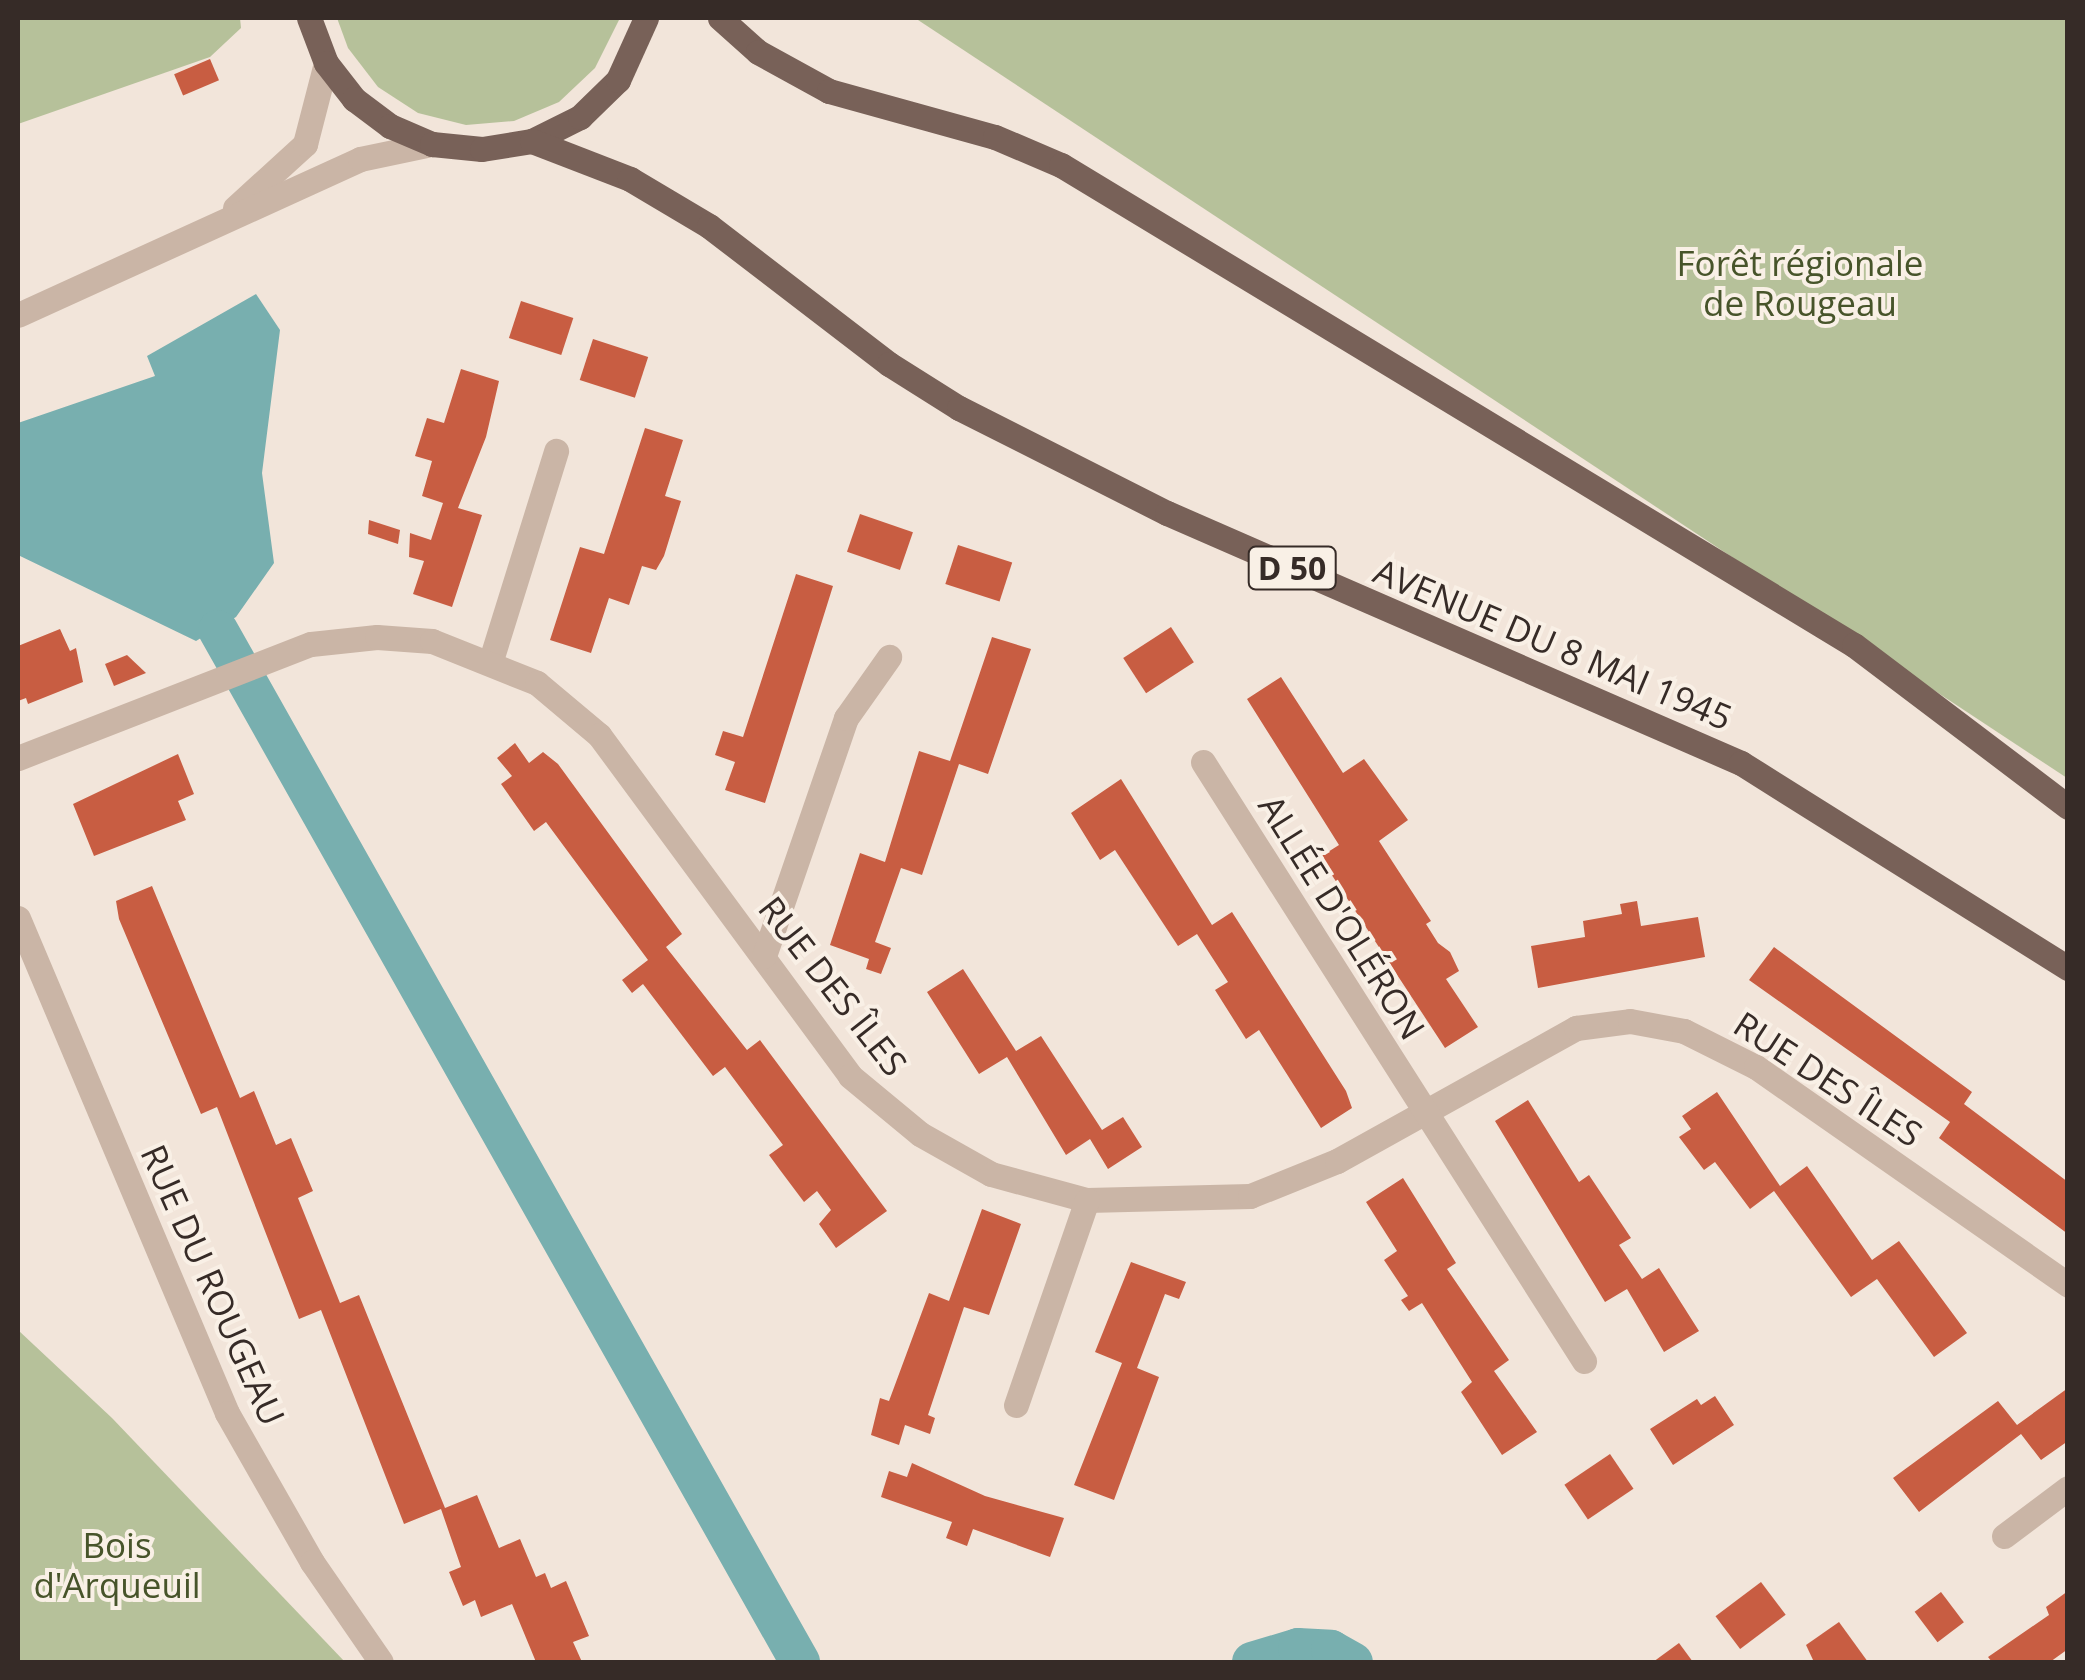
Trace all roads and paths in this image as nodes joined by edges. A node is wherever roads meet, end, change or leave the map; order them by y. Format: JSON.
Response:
{"nodes":[{"id":1,"x":309,"y":18,"type":"edge"},
{"id":2,"x":646,"y":18,"type":"edge"},
{"id":3,"x":720,"y":18,"type":"edge"},
{"id":4,"x":326,"y":62,"type":"junction"},
{"id":5,"x":532,"y":141,"type":"junction"},
{"id":6,"x":432,"y":144,"type":"junction"},
{"id":7,"x":198,"y":236,"type":"junction"},
{"id":8,"x":18,"y":315,"type":"edge"},
{"id":9,"x":556,"y":451,"type":"dead end"},
{"id":10,"x":889,"y":657,"type":"dead end"},
{"id":11,"x":491,"y":660,"type":"junction"},
{"id":12,"x":18,"y":758,"type":"edge"},
{"id":13,"x":1202,"y":762,"type":"dead end"},
{"id":14,"x":2068,"y":807,"type":"edge"},
{"id":15,"x":18,"y":918,"type":"edge"},
{"id":16,"x":764,"y":956,"type":"junction"},
{"id":17,"x":2068,"y":968,"type":"edge"},
{"id":18,"x":1422,"y":1110,"type":"junction"},
{"id":19,"x":1087,"y":1200,"type":"junction"},
{"id":20,"x":2068,"y":1285,"type":"edge"},
{"id":21,"x":1584,"y":1362,"type":"dead end"},
{"id":22,"x":1016,"y":1404,"type":"dead end"},
{"id":23,"x":2068,"y":1488,"type":"edge"},
{"id":24,"x":2004,"y":1536,"type":"dead end"},
{"id":25,"x":381,"y":1662,"type":"edge"}],
"edges":[{"from":1,"to":4,"type":"main road"},
{"from":2,"to":5,"type":"main road"},
{"from":3,"to":14,"type":"main road"},
{"from":4,"to":6,"type":"main road"},
{"from":4,"to":7,"type":"street"},
{"from":5,"to":6,"type":"main road"},
{"from":5,"to":17,"type":"main road","name":"AVENUE DU 8 MAI 1945","number":"D 50"},
{"from":6,"to":7,"type":"street"},
{"from":7,"to":8,"type":"street"},
{"from":9,"to":11,"type":"street"},
{"from":10,"to":16,"type":"street"},
{"from":11,"to":12,"type":"street","name":"RUE DES ÎLES"},
{"from":11,"to":16,"type":"street","name":"RUE DES ÎLES"},
{"from":13,"to":18,"type":"street","name":"ALLÉE D'OLÉRON"},
{"from":15,"to":25,"type":"street","name":"RUE DU ROUGEAU"},
{"from":16,"to":19,"type":"street","name":"RUE DES ÎLES"},
{"from":18,"to":19,"type":"street","name":"RUE DES ÎLES"},
{"from":18,"to":20,"type":"street","name":"RUE DES ÎLES"},
{"from":18,"to":21,"type":"street","name":"ALLÉE D'OLÉRON"},
{"from":19,"to":22,"type":"street"},
{"from":23,"to":24,"type":"street"}]}
